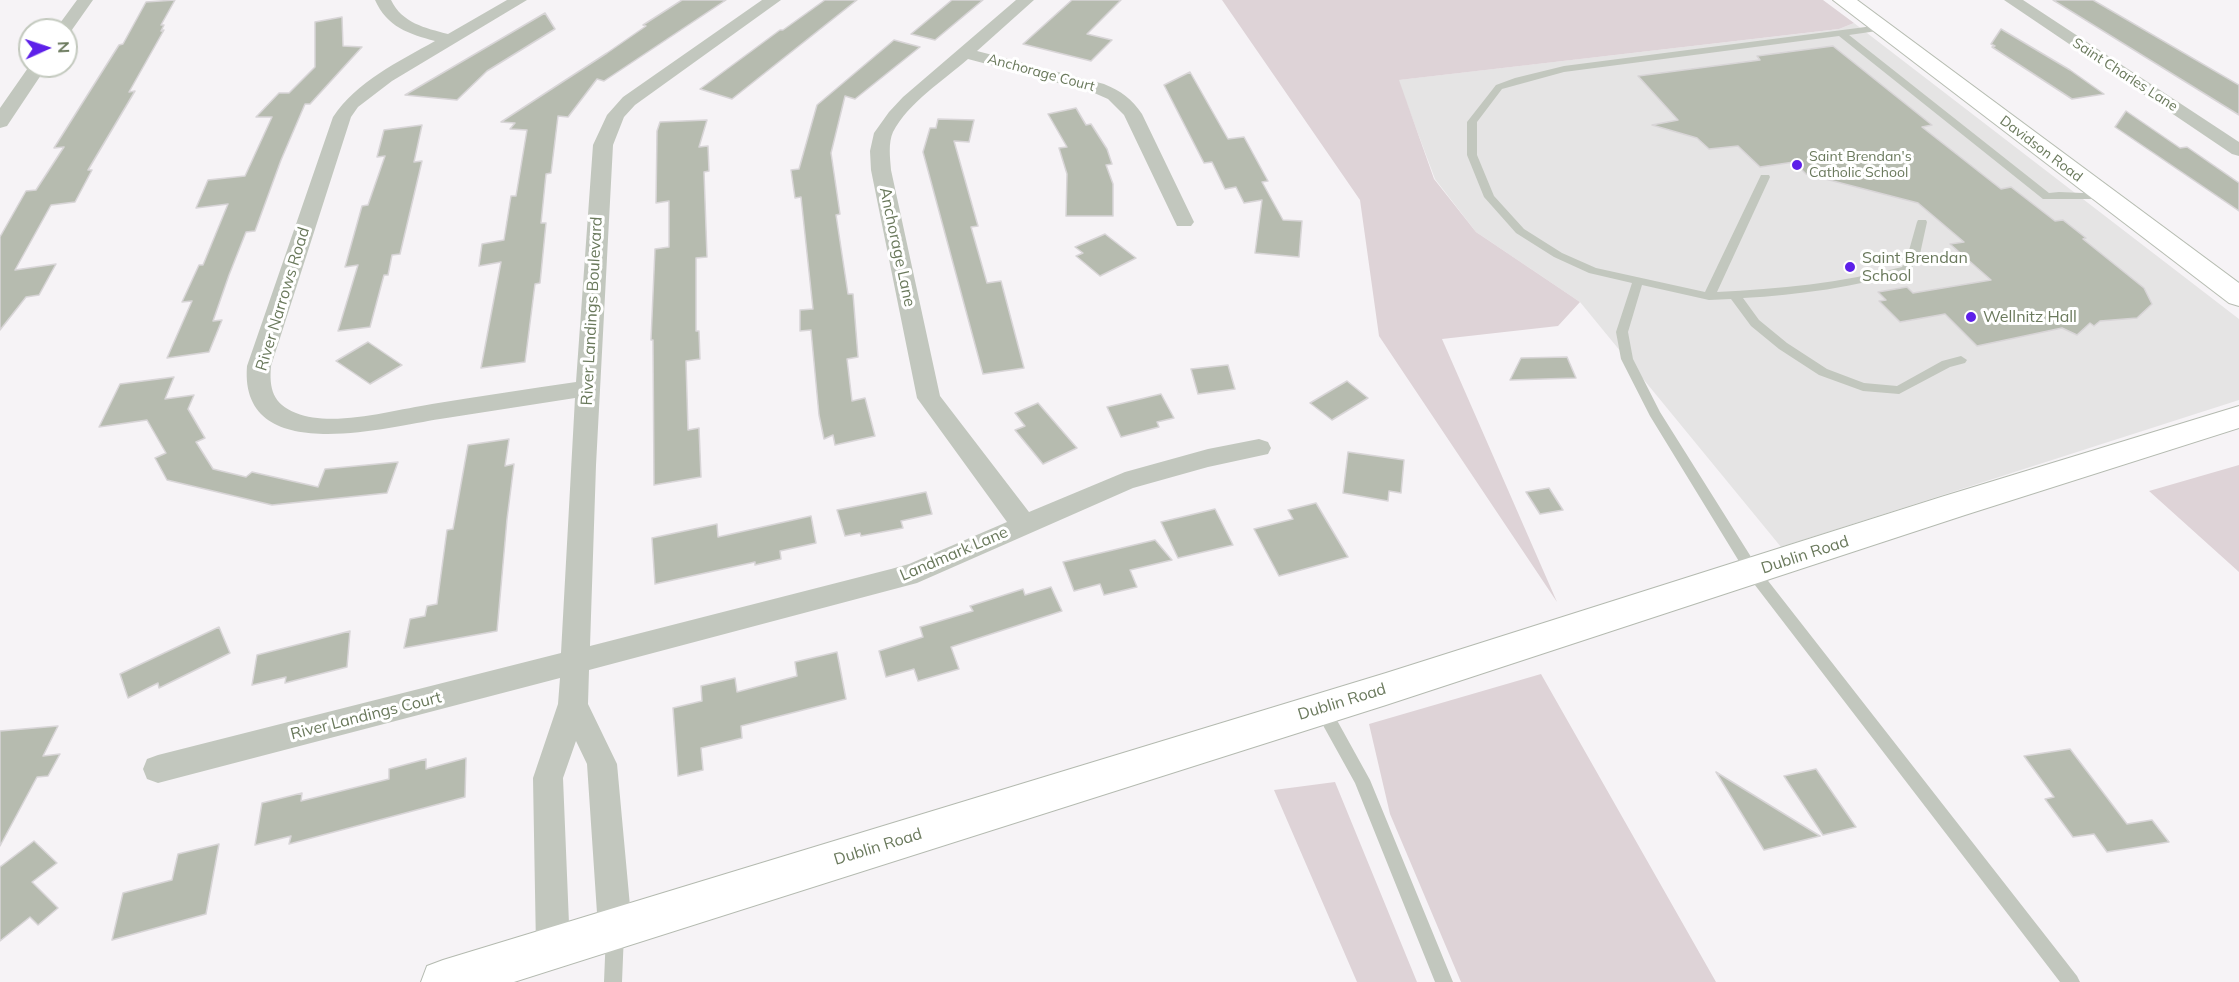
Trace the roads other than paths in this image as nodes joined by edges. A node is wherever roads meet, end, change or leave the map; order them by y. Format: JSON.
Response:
{"nodes":[{"id":1,"x":85,"y":0,"type":"edge"},
{"id":2,"x":383,"y":0,"type":"edge"},
{"id":3,"x":519,"y":0,"type":"edge"},
{"id":4,"x":773,"y":0,"type":"edge"},
{"id":5,"x":1026,"y":0,"type":"edge"},
{"id":6,"x":1844,"y":0,"type":"edge"},
{"id":7,"x":2012,"y":0,"type":"edge"},
{"id":8,"x":72,"y":18,"type":"edge"},
{"id":9,"x":1881,"y":28,"type":"junction"},
{"id":10,"x":1841,"y":33,"type":"junction"},
{"id":11,"x":449,"y":40,"type":"junction"},
{"id":12,"x":965,"y":53,"type":"junction"},
{"id":13,"x":31,"y":78,"type":"edge"},
{"id":14,"x":0,"y":122,"type":"edge"},
{"id":15,"x":2239,"y":150,"type":"edge"},
{"id":16,"x":1765,"y":177,"type":"dead end"},
{"id":17,"x":2106,"y":197,"type":"junction"},
{"id":18,"x":1184,"y":222,"type":"dead end"},
{"id":19,"x":1922,"y":222,"type":"dead end"},
{"id":20,"x":1638,"y":281,"type":"junction"},
{"id":21,"x":1709,"y":296,"type":"junction"},
{"id":22,"x":1735,"y":296,"type":"junction"},
{"id":23,"x":2239,"y":297,"type":"edge"},
{"id":24,"x":1961,"y":360,"type":"dead end"},
{"id":25,"x":588,"y":388,"type":"junction"},
{"id":26,"x":2239,"y":417,"type":"edge"},
{"id":27,"x":1259,"y":448,"type":"dead end"},
{"id":28,"x":1023,"y":524,"type":"junction"},
{"id":29,"x":1753,"y":572,"type":"junction"},
{"id":30,"x":574,"y":663,"type":"junction"},
{"id":31,"x":573,"y":704,"type":"junction"},
{"id":32,"x":1322,"y":709,"type":"junction"},
{"id":33,"x":158,"y":769,"type":"dead end"},
{"id":34,"x":615,"y":928,"type":"junction"},
{"id":35,"x":554,"y":948,"type":"junction"},
{"id":36,"x":443,"y":982,"type":"edge"},
{"id":37,"x":613,"y":982,"type":"edge"},
{"id":38,"x":1444,"y":982,"type":"edge"},
{"id":39,"x":2071,"y":982,"type":"edge"}],
"edges":[{"from":1,"to":8,"type":"street"},
{"from":2,"to":11,"type":"street"},
{"from":3,"to":11,"type":"street","name":"River Narrows Road"},
{"from":4,"to":25,"type":"street","name":"River Landings Boulevard"},
{"from":5,"to":12,"type":"street","name":"Anchorage Lane"},
{"from":6,"to":9,"type":"main road","name":"Davidson Road"},
{"from":7,"to":15,"type":"street","name":"Saint Charles Lane"},
{"from":9,"to":10,"type":"lane"},
{"from":9,"to":17,"type":"main road","name":"Davidson Road"},
{"from":10,"to":17,"type":"lane"},
{"from":10,"to":20,"type":"lane"},
{"from":11,"to":25,"type":"street","name":"River Narrows Road"},
{"from":12,"to":18,"type":"street","name":"Anchorage Court"},
{"from":12,"to":28,"type":"street","name":"Anchorage Lane"},
{"from":13,"to":14,"type":"street"},
{"from":16,"to":21,"type":"lane"},
{"from":17,"to":23,"type":"main road","name":"Davidson Road"},
{"from":19,"to":22,"type":"lane"},
{"from":20,"to":21,"type":"lane"},
{"from":20,"to":29,"type":"lane"},
{"from":21,"to":22,"type":"lane"},
{"from":22,"to":24,"type":"lane"},
{"from":25,"to":30,"type":"street","name":"River Landings Boulevard"},
{"from":26,"to":29,"type":"main road","name":"Dublin Road"},
{"from":27,"to":28,"type":"street","name":"Landmark Lane"},
{"from":28,"to":30,"type":"street","name":"Landmark Lane"},
{"from":29,"to":32,"type":"main road","name":"Dublin Road"},
{"from":29,"to":39,"type":"lane"},
{"from":30,"to":31,"type":"street","name":"River Landings Boulevard"},
{"from":30,"to":33,"type":"street","name":"River Landings Court"},
{"from":31,"to":34,"type":"street","name":"River Landings Boulevard"},
{"from":31,"to":35,"type":"street","name":"River Landings Boulevard"},
{"from":32,"to":34,"type":"main road","name":"Dublin Road"},
{"from":32,"to":38,"type":"lane"},
{"from":34,"to":35,"type":"main road","name":"Dublin Road"},
{"from":34,"to":37,"type":"lane"},
{"from":35,"to":36,"type":"main road","name":"Dublin Road"}]}
